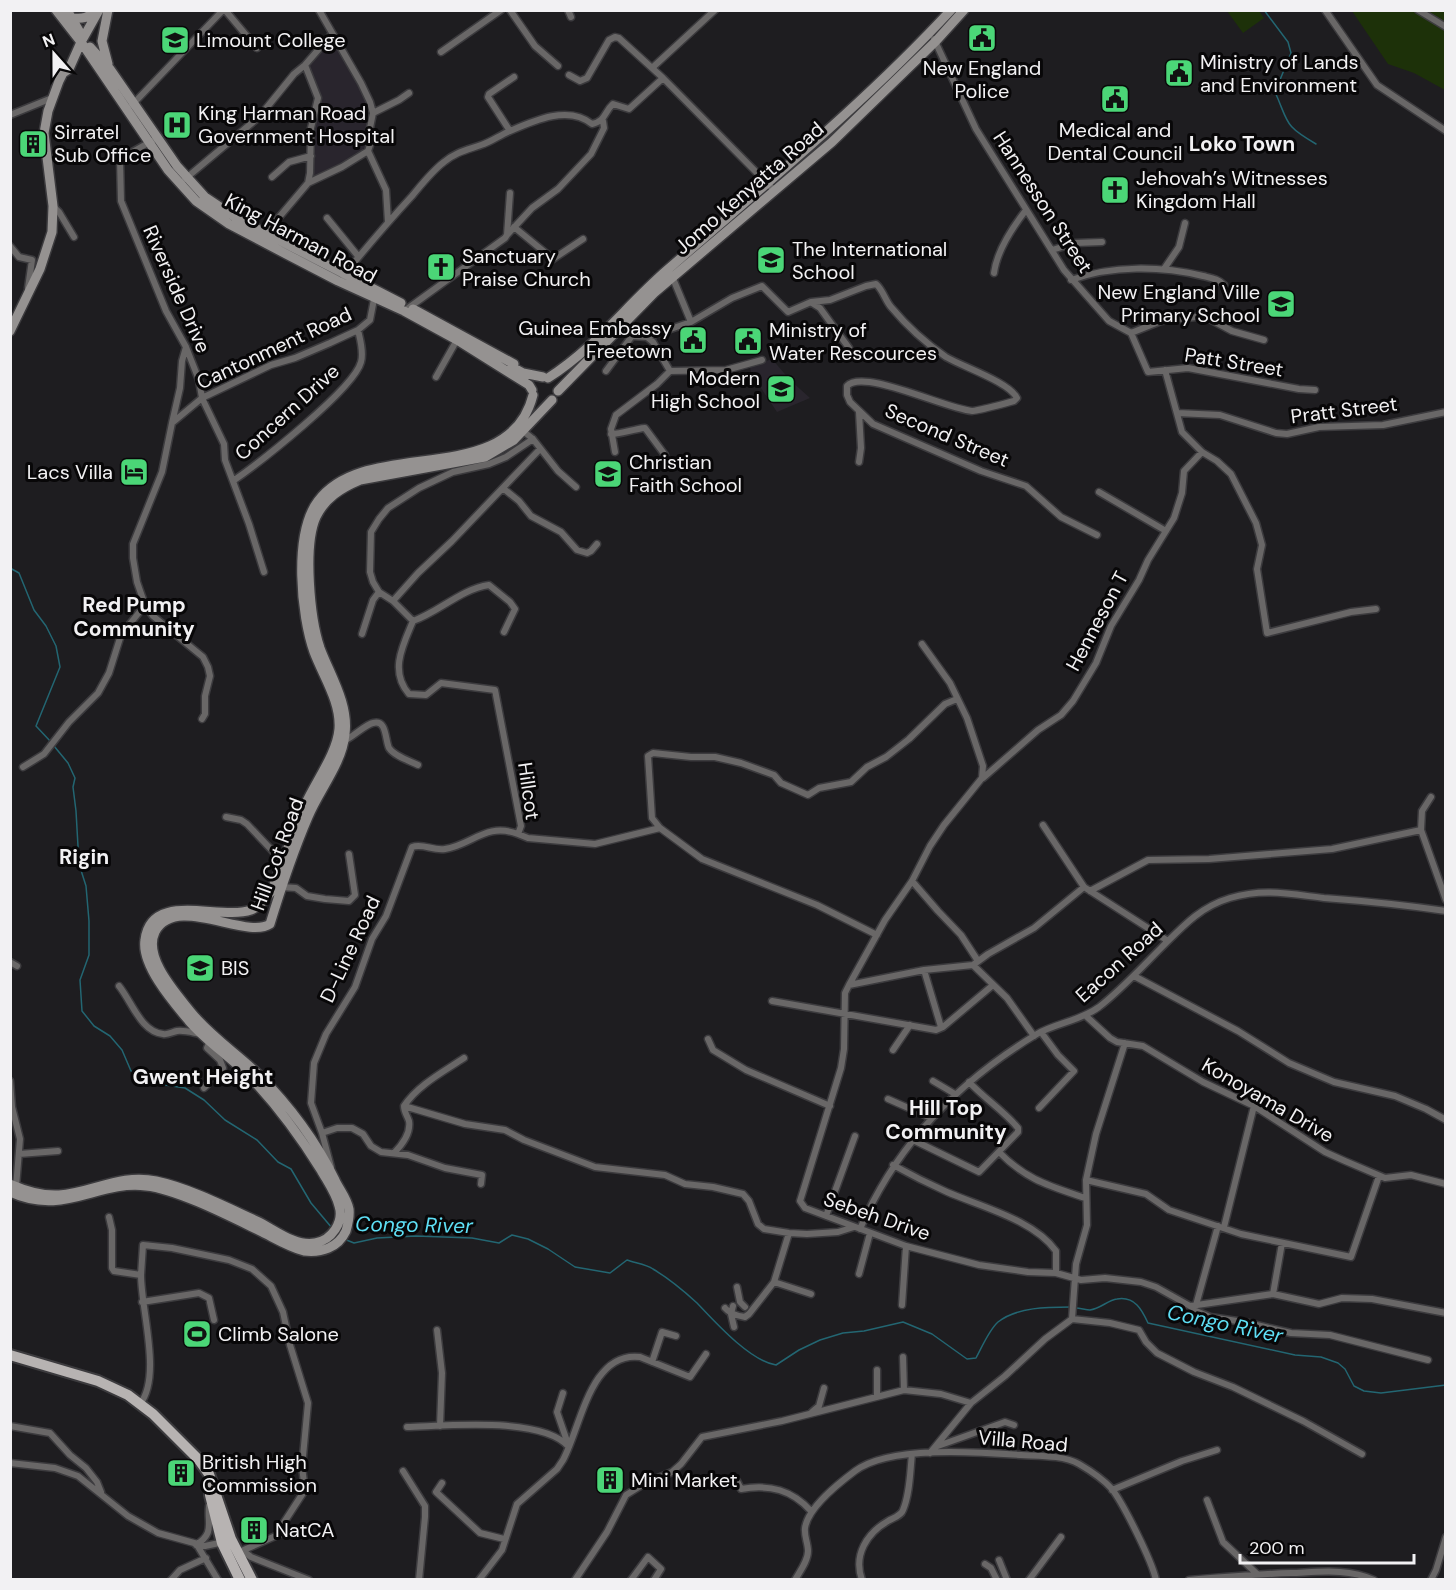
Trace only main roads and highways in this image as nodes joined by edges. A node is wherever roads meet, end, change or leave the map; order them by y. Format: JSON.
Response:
{"nodes":[{"id":1,"x":56,"y":10,"type":"edge"},
{"id":2,"x":97,"y":10,"type":"edge"},
{"id":3,"x":106,"y":10,"type":"edge"},
{"id":4,"x":951,"y":10,"type":"edge"},
{"id":5,"x":964,"y":10,"type":"edge"},
{"id":6,"x":69,"y":18,"type":"edge"},
{"id":7,"x":933,"y":37,"type":"junction"},
{"id":8,"x":84,"y":43,"type":"junction"},
{"id":9,"x":74,"y":61,"type":"junction"},
{"id":10,"x":105,"y":70,"type":"junction"},
{"id":11,"x":772,"y":188,"type":"junction"},
{"id":12,"x":10,"y":331,"type":"edge"},
{"id":13,"x":459,"y":337,"type":"junction"},
{"id":14,"x":546,"y":377,"type":"junction"},
{"id":15,"x":532,"y":393,"type":"junction"},
{"id":16,"x":555,"y":396,"type":"junction"},
{"id":17,"x":255,"y":908,"type":"junction"},
{"id":18,"x":272,"y":919,"type":"junction"},
{"id":19,"x":256,"y":928,"type":"junction"},
{"id":20,"x":12,"y":1188,"type":"edge"},
{"id":21,"x":10,"y":1355,"type":"edge"},
{"id":22,"x":10,"y":1363,"type":"edge"},
{"id":23,"x":226,"y":1541,"type":"junction"},
{"id":24,"x":240,"y":1580,"type":"edge"},
{"id":25,"x":252,"y":1580,"type":"edge"}],
"edges":[{"from":1,"to":6,"type":"main road","name":"King Harman Road"},
{"from":2,"to":6,"type":"main road"},
{"from":2,"to":8,"type":"main road"},
{"from":3,"to":8,"type":"main road"},
{"from":3,"to":10,"type":"main road"},
{"from":4,"to":7,"type":"main road","name":"Jomo Kenyatta Road"},
{"from":5,"to":7,"type":"main road","name":"Jomo Kenyatta Road"},
{"from":6,"to":8,"type":"main road","name":"King Harman Road"},
{"from":6,"to":9,"type":"main road"},
{"from":7,"to":11,"type":"main road","name":"Jomo Kenyatta Road"},
{"from":8,"to":9,"type":"main road"},
{"from":8,"to":10,"type":"main road","name":"King Harman Road"},
{"from":9,"to":10,"type":"main road"},
{"from":9,"to":12,"type":"main road"},
{"from":10,"to":13,"type":"main road","name":"King Harman Road"},
{"from":11,"to":14,"type":"main road","name":"Jomo Kenyatta Road"},
{"from":11,"to":16,"type":"main road","name":"Jomo Kenyatta Road"},
{"from":13,"to":14,"type":"main road","name":"King Harman Road"},
{"from":13,"to":15,"type":"main road","name":"King Harman Road"},
{"from":14,"to":15,"type":"main road"},
{"from":14,"to":16,"type":"main road"},
{"from":15,"to":16,"type":"main road"},
{"from":15,"to":17,"type":"main road","name":"Hill Cot Road"},
{"from":16,"to":18,"type":"main road","name":"Hill Cot Road"},
{"from":17,"to":18,"type":"main road"},
{"from":17,"to":19,"type":"main road"},
{"from":17,"to":20,"type":"main road","name":"Hill Cot Road"},
{"from":18,"to":19,"type":"main road","name":"Hill Cot Road"},
{"from":19,"to":20,"type":"main road","name":"Hill Cot Road"},
{"from":21,"to":23,"type":"main road"},
{"from":22,"to":23,"type":"main road"},
{"from":23,"to":24,"type":"main road"},
{"from":23,"to":25,"type":"main road"}]}
